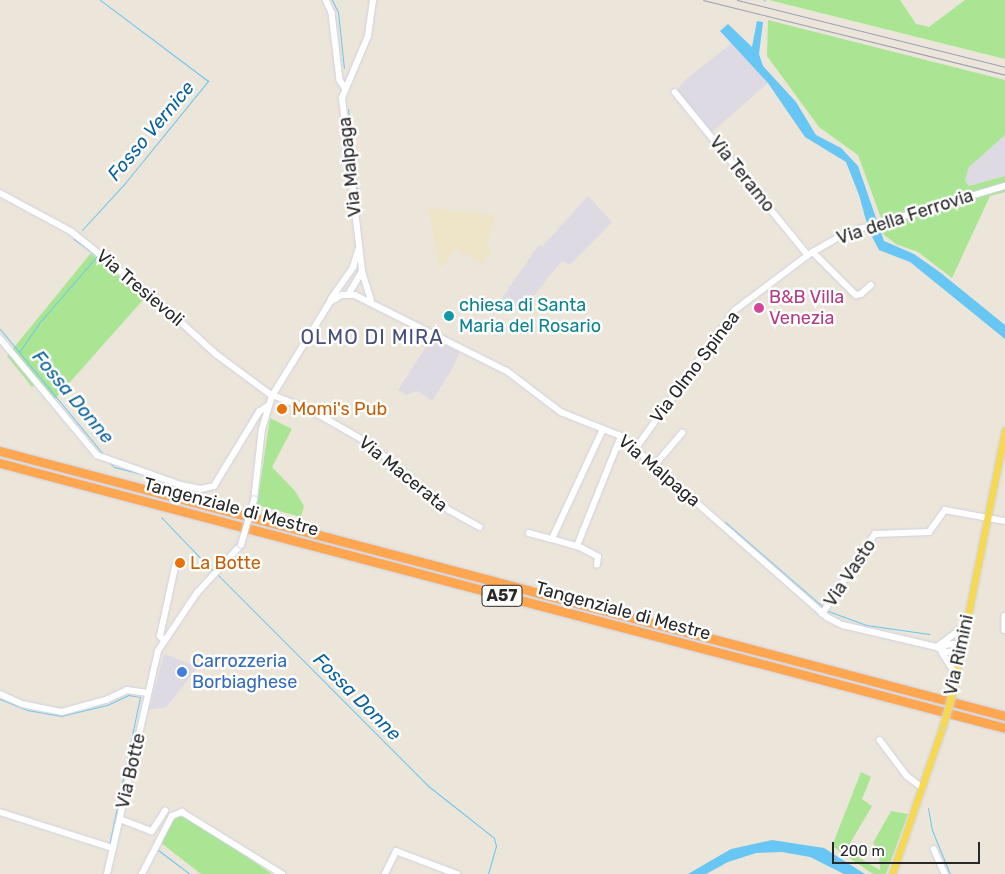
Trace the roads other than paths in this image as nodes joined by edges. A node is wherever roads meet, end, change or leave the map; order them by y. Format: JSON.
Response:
{"nodes":[{"id":1,"x":326,"y":0,"type":"edge"},
{"id":2,"x":373,"y":0,"type":"edge"},
{"id":3,"x":345,"y":88,"type":"junction"},
{"id":4,"x":675,"y":92,"type":"dead end"},
{"id":5,"x":1005,"y":186,"type":"edge"},
{"id":6,"x":0,"y":193,"type":"edge"},
{"id":7,"x":358,"y":247,"type":"junction"},
{"id":8,"x":811,"y":253,"type":"junction"},
{"id":9,"x":362,"y":271,"type":"junction"},
{"id":10,"x":346,"y":278,"type":"junction"},
{"id":11,"x":871,"y":285,"type":"dead end"},
{"id":12,"x":348,"y":295,"type":"junction"},
{"id":13,"x":371,"y":301,"type":"junction"},
{"id":14,"x":330,"y":302,"type":"junction"},
{"id":15,"x":0,"y":338,"type":"edge"},
{"id":16,"x":272,"y":396,"type":"junction"},
{"id":17,"x":268,"y":406,"type":"junction"},
{"id":18,"x":603,"y":429,"type":"junction"},
{"id":19,"x":1005,"y":430,"type":"edge"},
{"id":20,"x":682,"y":433,"type":"dead end"},
{"id":21,"x":621,"y":436,"type":"junction"},
{"id":22,"x":636,"y":448,"type":"junction"},
{"id":23,"x":0,"y":451,"type":"edge"},
{"id":24,"x":0,"y":462,"type":"edge"},
{"id":25,"x":655,"y":465,"type":"junction"},
{"id":26,"x":987,"y":517,"type":"junction"},
{"id":27,"x":1005,"y":521,"type":"edge"},
{"id":28,"x":480,"y":528,"type":"dead end"},
{"id":29,"x":529,"y":533,"type":"dead end"},
{"id":30,"x":552,"y":539,"type":"junction"},
{"id":31,"x":577,"y":546,"type":"junction"},
{"id":32,"x":596,"y":566,"type":"dead end"},
{"id":33,"x":175,"y":567,"type":"dead end"},
{"id":34,"x":824,"y":611,"type":"junction"},
{"id":35,"x":1005,"y":616,"type":"edge"},
{"id":36,"x":966,"y":625,"type":"junction"},
{"id":37,"x":1005,"y":630,"type":"edge"},
{"id":38,"x":164,"y":641,"type":"junction"},
{"id":39,"x":937,"y":647,"type":"junction"},
{"id":40,"x":962,"y":650,"type":"junction"},
{"id":41,"x":956,"y":674,"type":"junction"},
{"id":42,"x":148,"y":693,"type":"junction"},
{"id":43,"x":0,"y":694,"type":"edge"},
{"id":44,"x":1005,"y":716,"type":"edge"},
{"id":45,"x":1005,"y":728,"type":"edge"},
{"id":46,"x":880,"y":740,"type":"dead end"},
{"id":47,"x":923,"y":788,"type":"junction"},
{"id":48,"x":164,"y":811,"type":"dead end"},
{"id":49,"x":0,"y":812,"type":"edge"},
{"id":50,"x":120,"y":819,"type":"junction"},
{"id":51,"x":113,"y":848,"type":"junction"},
{"id":52,"x":934,"y":848,"type":"dead end"},
{"id":53,"x":108,"y":874,"type":"edge"},
{"id":54,"x":142,"y":874,"type":"edge"},
{"id":55,"x":282,"y":874,"type":"edge"},
{"id":56,"x":385,"y":874,"type":"edge"},
{"id":57,"x":457,"y":874,"type":"edge"},
{"id":58,"x":892,"y":874,"type":"edge"},
{"id":59,"x":945,"y":874,"type":"edge"}],
"edges":[{"from":1,"to":3,"type":"street","name":"Via Malpaga"},
{"from":2,"to":3,"type":"street","name":"Via Malpaga"},
{"from":3,"to":7,"type":"street","name":"Via Malpaga"},
{"from":4,"to":8,"type":"street","name":"Via Teramo"},
{"from":5,"to":8,"type":"street","name":"Via della Ferrovia"},
{"from":6,"to":16,"type":"street","name":"Via Tresievoli"},
{"from":7,"to":9,"type":"street","name":"Via Malpaga"},
{"from":7,"to":10,"type":"street","name":"Via Malpaga"},
{"from":8,"to":11,"type":"street","name":"Via Teramo"},
{"from":8,"to":22,"type":"street","name":"Via Olmo Spinea"},
{"from":9,"to":12,"type":"street"},
{"from":9,"to":13,"type":"street","name":"Via Malpaga"},
{"from":10,"to":12,"type":"street"},
{"from":10,"to":14,"type":"street","name":"Via Malpaga"},
{"from":12,"to":13,"type":"street","name":"Via Malpaga"},
{"from":12,"to":14,"type":"street"},
{"from":13,"to":18,"type":"street","name":"Via Malpaga"},
{"from":14,"to":16,"type":"street","name":"Via Botte"},
{"from":15,"to":17,"type":"street"},
{"from":16,"to":17,"type":"street","name":"Via Botte"},
{"from":16,"to":28,"type":"street","name":"Via Macerata"},
{"from":17,"to":38,"type":"street","name":"Via Botte","bridge":true},
{"from":18,"to":21,"type":"street","name":"Via Malpaga"},
{"from":18,"to":30,"type":"street"},
{"from":19,"to":26,"type":"main road","name":"Via Rimini"},
{"from":20,"to":25,"type":"street"},
{"from":21,"to":22,"type":"street","name":"Via Malpaga"},
{"from":21,"to":31,"type":"street"},
{"from":22,"to":25,"type":"street","name":"Via Malpaga"},
{"from":23,"to":44,"type":"highway","name":"Tangenziale di Mestre","number":"A57"},
{"from":24,"to":45,"type":"highway","name":"Tangenziale di Mestre","number":"A57"},
{"from":25,"to":34,"type":"street","name":"Via Malpaga"},
{"from":26,"to":27,"type":"street"},
{"from":26,"to":34,"type":"street","name":"Via Vasto"},
{"from":26,"to":36,"type":"main road","name":"Via Rimini"},
{"from":29,"to":30,"type":"street"},
{"from":30,"to":31,"type":"street"},
{"from":31,"to":32,"type":"street"},
{"from":33,"to":38,"type":"street","name":"Via Botte"},
{"from":34,"to":39,"type":"street","name":"Via Malpaga"},
{"from":35,"to":37,"type":"street"},
{"from":36,"to":39,"type":"street"},
{"from":36,"to":40,"type":"main road","name":"Via Rimini"},
{"from":38,"to":42,"type":"street","name":"Via Botte"},
{"from":39,"to":40,"type":"street","name":"Via Malpaga"},
{"from":39,"to":41,"type":"street"},
{"from":40,"to":41,"type":"main road","name":"Via Rimini"},
{"from":41,"to":47,"type":"main road","name":"Via Rimini","bridge":true},
{"from":42,"to":43,"type":"street"},
{"from":42,"to":50,"type":"street","name":"Via Botte"},
{"from":46,"to":47,"type":"street"},
{"from":47,"to":58,"type":"main road","name":"Via Rimini"},
{"from":48,"to":50,"type":"street"},
{"from":49,"to":51,"type":"street"},
{"from":50,"to":51,"type":"street","name":"Via Botte"},
{"from":51,"to":53,"type":"street","name":"Via Botte"},
{"from":52,"to":59,"type":"street"},
{"from":54,"to":55,"type":"street"},
{"from":56,"to":57,"type":"street"}]}
